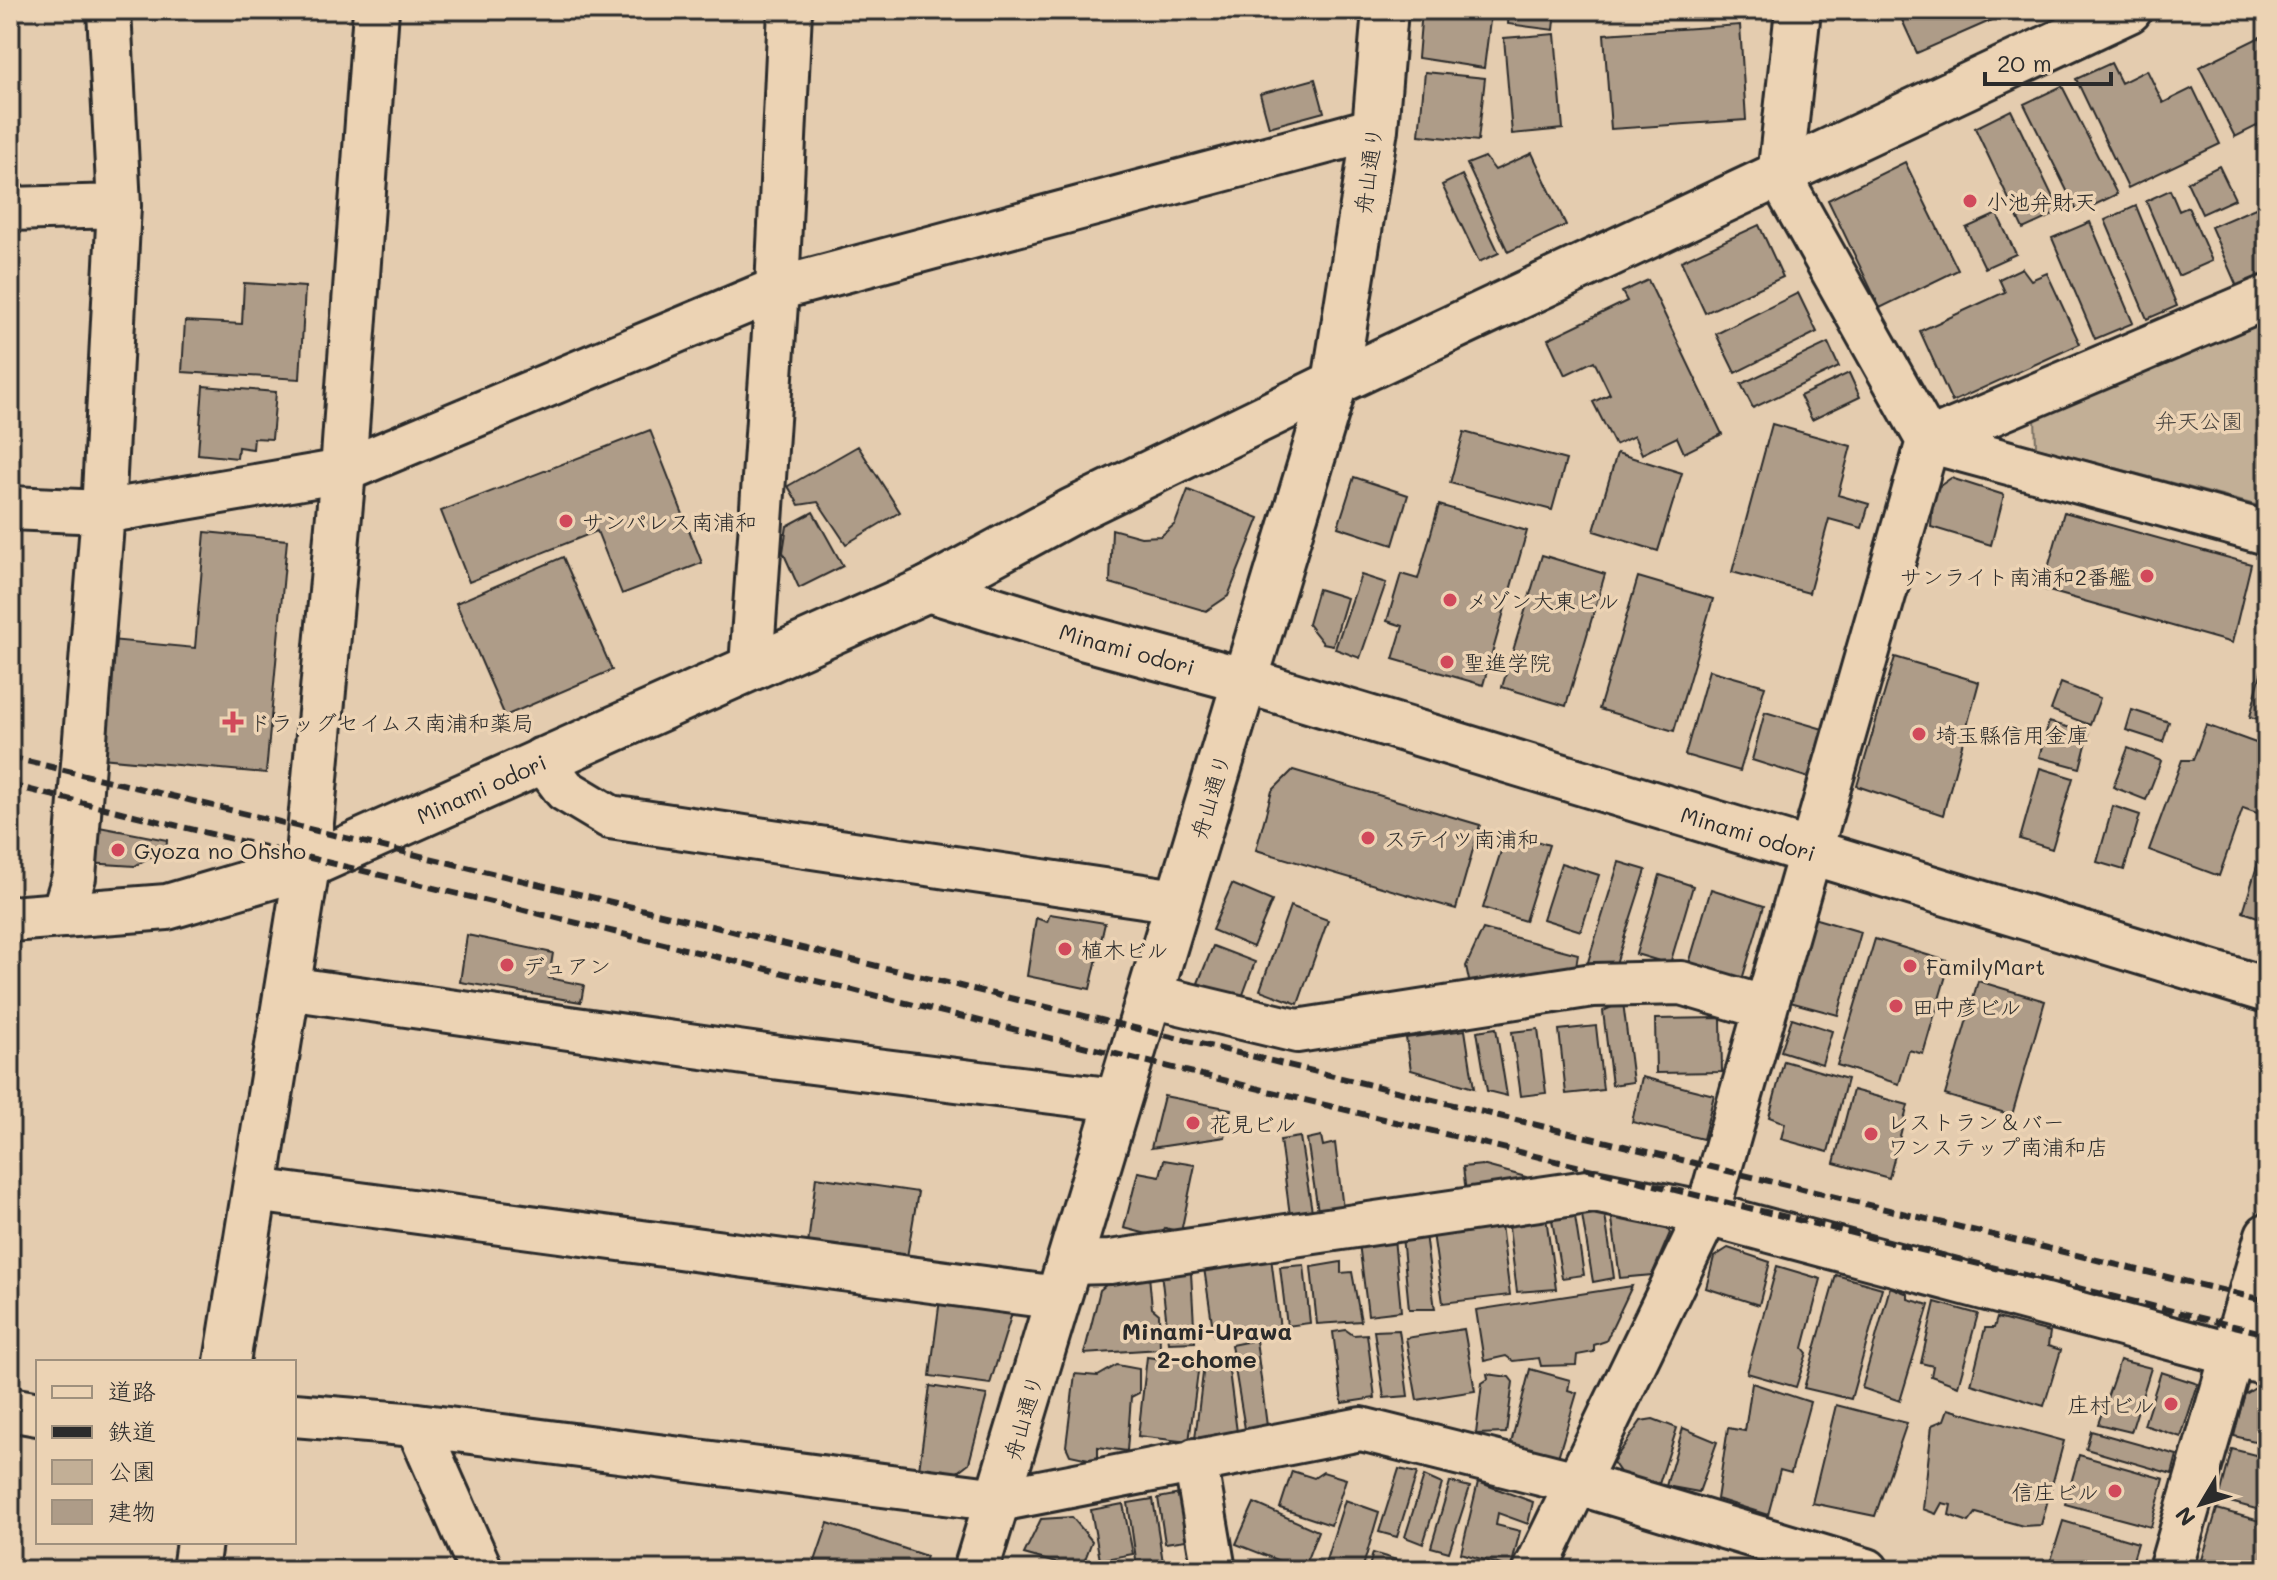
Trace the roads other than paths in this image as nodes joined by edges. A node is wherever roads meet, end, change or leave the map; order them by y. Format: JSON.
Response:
{"nodes":[{"id":1,"x":109,"y":10,"type":"edge"},
{"id":2,"x":376,"y":10,"type":"edge"},
{"id":3,"x":790,"y":10,"type":"edge"},
{"id":4,"x":1385,"y":10,"type":"edge"},
{"id":5,"x":1798,"y":10,"type":"edge"},
{"id":6,"x":2129,"y":10,"type":"edge"},
{"id":7,"x":1375,"y":129,"type":"junction"},
{"id":8,"x":1780,"y":177,"type":"junction"},
{"id":9,"x":119,"y":206,"type":"junction"},
{"id":10,"x":10,"y":209,"type":"edge"},
{"id":11,"x":777,"y":289,"type":"junction"},
{"id":12,"x":2267,"y":297,"type":"edge"},
{"id":13,"x":1335,"y":383,"type":"junction"},
{"id":14,"x":1928,"y":441,"type":"junction"},
{"id":15,"x":343,"y":471,"type":"junction"},
{"id":16,"x":10,"y":508,"type":"edge"},
{"id":17,"x":103,"y":512,"type":"junction"},
{"id":18,"x":2267,"y":533,"type":"edge"},
{"id":19,"x":928,"y":589,"type":"junction"},
{"id":20,"x":751,"y":667,"type":"junction"},
{"id":21,"x":1246,"y":681,"type":"junction"},
{"id":22,"x":542,"y":759,"type":"junction"},
{"id":23,"x":1811,"y":850,"type":"junction"},
{"id":24,"x":307,"y":866,"type":"junction"},
{"id":25,"x":1177,"y":901,"type":"junction"},
{"id":26,"x":62,"y":916,"type":"junction"},
{"id":27,"x":10,"y":919,"type":"edge"},
{"id":28,"x":287,"y":988,"type":"junction"},
{"id":29,"x":2267,"y":990,"type":"edge"},
{"id":30,"x":1151,"y":996,"type":"junction"},
{"id":31,"x":1766,"y":1008,"type":"junction"},
{"id":32,"x":1116,"y":1100,"type":"junction"},
{"id":33,"x":255,"y":1190,"type":"junction"},
{"id":34,"x":1707,"y":1214,"type":"junction"},
{"id":35,"x":2267,"y":1235,"type":"edge"},
{"id":36,"x":1064,"y":1280,"type":"junction"},
{"id":37,"x":227,"y":1360,"type":"edge"},
{"id":38,"x":2249,"y":1360,"type":"edge"},
{"id":39,"x":10,"y":1409,"type":"edge"},
{"id":40,"x":36,"y":1414,"type":"edge"},
{"id":41,"x":296,"y":1415,"type":"edge"},
{"id":42,"x":417,"y":1425,"type":"junction"},
{"id":43,"x":1195,"y":1460,"type":"junction"},
{"id":44,"x":1577,"y":1483,"type":"junction"},
{"id":45,"x":999,"y":1500,"type":"junction"},
{"id":46,"x":199,"y":1544,"type":"edge"},
{"id":47,"x":195,"y":1570,"type":"edge"},
{"id":48,"x":481,"y":1570,"type":"edge"},
{"id":49,"x":976,"y":1570,"type":"edge"},
{"id":50,"x":1214,"y":1570,"type":"edge"},
{"id":51,"x":1535,"y":1570,"type":"edge"},
{"id":52,"x":1867,"y":1570,"type":"edge"},
{"id":53,"x":2170,"y":1570,"type":"edge"}],
"edges":[{"from":1,"to":9,"type":"street"},
{"from":2,"to":15,"type":"street"},
{"from":3,"to":11,"type":"street"},
{"from":4,"to":7,"type":"street","name":"舟山通り"},
{"from":5,"to":8,"type":"street"},
{"from":6,"to":8,"type":"street"},
{"from":7,"to":11,"type":"street"},
{"from":7,"to":13,"type":"street","name":"舟山通り"},
{"from":8,"to":13,"type":"street"},
{"from":8,"to":14,"type":"street"},
{"from":9,"to":10,"type":"street"},
{"from":9,"to":17,"type":"street"},
{"from":11,"to":15,"type":"street"},
{"from":11,"to":20,"type":"street"},
{"from":12,"to":14,"type":"street"},
{"from":13,"to":19,"type":"street"},
{"from":13,"to":21,"type":"street","name":"舟山通り"},
{"from":14,"to":18,"type":"street"},
{"from":14,"to":23,"type":"street"},
{"from":15,"to":17,"type":"street"},
{"from":15,"to":24,"type":"street"},
{"from":16,"to":17,"type":"street"},
{"from":17,"to":26,"type":"street"},
{"from":19,"to":20,"type":"street","name":"Minami odori"},
{"from":19,"to":21,"type":"street","name":"Minami odori"},
{"from":20,"to":22,"type":"street","name":"Minami odori"},
{"from":21,"to":23,"type":"street","name":"Minami odori"},
{"from":21,"to":25,"type":"street","name":"舟山通り"},
{"from":22,"to":24,"type":"street","name":"Minami odori"},
{"from":22,"to":25,"type":"street"},
{"from":23,"to":29,"type":"street","name":"Minami odori"},
{"from":23,"to":31,"type":"street"},
{"from":24,"to":26,"type":"street","name":"Minami odori"},
{"from":24,"to":28,"type":"street"},
{"from":25,"to":30,"type":"street","name":"舟山通り"},
{"from":26,"to":27,"type":"street","name":"Minami odori"},
{"from":28,"to":32,"type":"street"},
{"from":28,"to":33,"type":"street"},
{"from":30,"to":31,"type":"street"},
{"from":30,"to":32,"type":"street","name":"舟山通り"},
{"from":31,"to":34,"type":"street"},
{"from":32,"to":36,"type":"street","name":"舟山通り"},
{"from":33,"to":36,"type":"street"},
{"from":33,"to":37,"type":"street"},
{"from":34,"to":36,"type":"street"},
{"from":34,"to":38,"type":"street"},
{"from":34,"to":44,"type":"street"},
{"from":35,"to":38,"type":"street"},
{"from":36,"to":45,"type":"street","name":"舟山通り"},
{"from":38,"to":53,"type":"street"},
{"from":39,"to":40,"type":"street"},
{"from":41,"to":42,"type":"street"},
{"from":42,"to":45,"type":"street"},
{"from":42,"to":48,"type":"street"},
{"from":43,"to":44,"type":"street"},
{"from":43,"to":45,"type":"street"},
{"from":43,"to":50,"type":"street"},
{"from":44,"to":51,"type":"street"},
{"from":44,"to":52,"type":"street"},
{"from":45,"to":49,"type":"street","name":"舟山通り"},
{"from":46,"to":47,"type":"street"}]}
